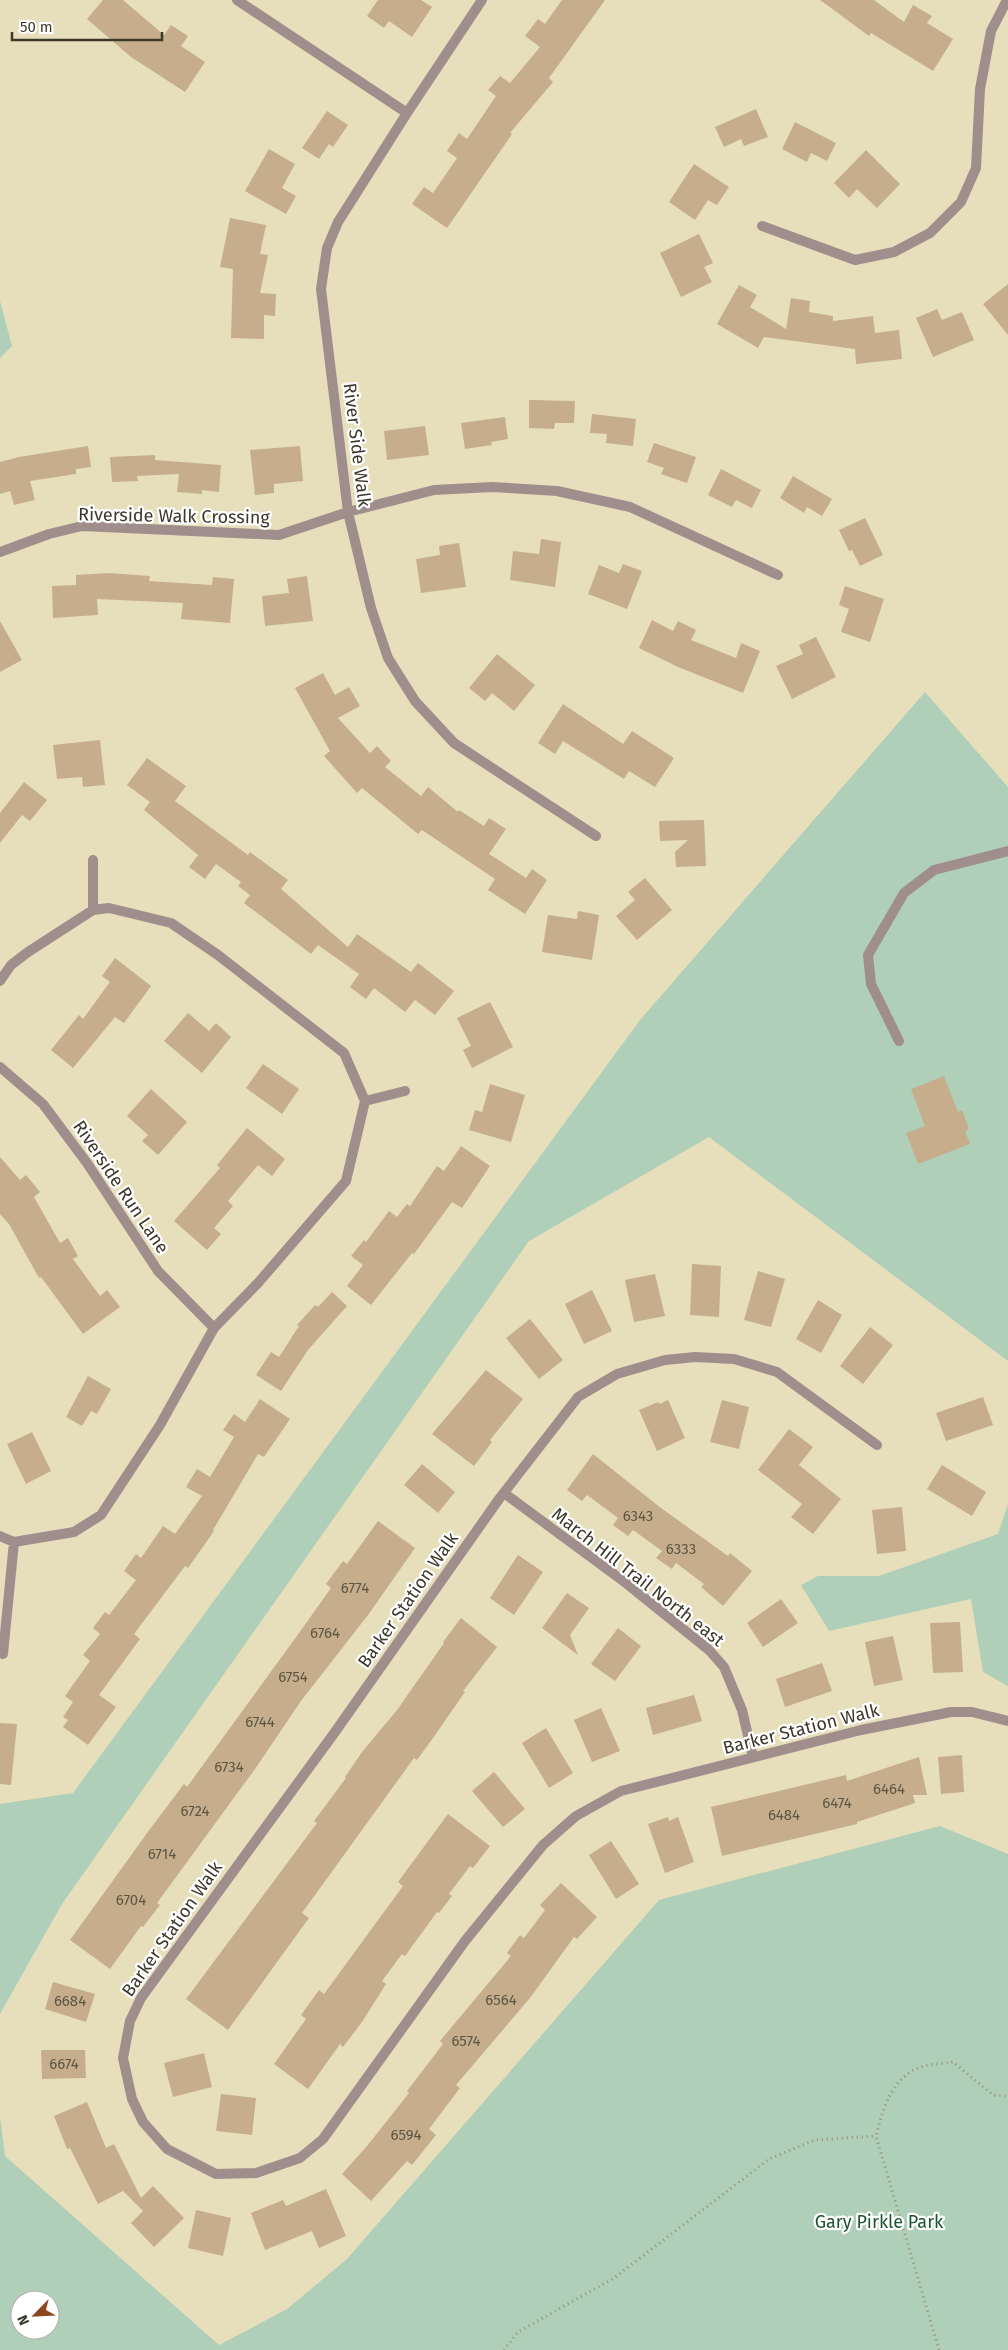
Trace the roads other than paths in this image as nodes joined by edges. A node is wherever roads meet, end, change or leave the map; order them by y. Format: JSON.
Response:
{"nodes":[{"id":1,"x":237,"y":0,"type":"edge"},
{"id":2,"x":482,"y":0,"type":"edge"},
{"id":3,"x":1003,"y":1,"type":"edge"},
{"id":4,"x":406,"y":113,"type":"junction"},
{"id":5,"x":762,"y":226,"type":"dead end"},
{"id":6,"x":348,"y":512,"type":"junction"},
{"id":7,"x":0,"y":552,"type":"edge"},
{"id":8,"x":778,"y":575,"type":"dead end"},
{"id":9,"x":596,"y":836,"type":"dead end"},
{"id":10,"x":1008,"y":851,"type":"edge"},
{"id":11,"x":93,"y":860,"type":"dead end"},
{"id":12,"x":93,"y":910,"type":"junction"},
{"id":13,"x":0,"y":981,"type":"edge"},
{"id":14,"x":899,"y":1040,"type":"dead end"},
{"id":15,"x":0,"y":1067,"type":"edge"},
{"id":16,"x":405,"y":1091,"type":"dead end"},
{"id":17,"x":365,"y":1101,"type":"junction"},
{"id":18,"x":214,"y":1328,"type":"junction"},
{"id":19,"x":877,"y":1445,"type":"dead end"},
{"id":20,"x":504,"y":1493,"type":"junction"},
{"id":21,"x":0,"y":1536,"type":"edge"},
{"id":22,"x":14,"y":1542,"type":"junction"},
{"id":23,"x":3,"y":1654,"type":"dead end"},
{"id":24,"x":1008,"y":1721,"type":"edge"},
{"id":25,"x":753,"y":1757,"type":"junction"}],
"edges":[{"from":1,"to":4,"type":"street"},
{"from":2,"to":4,"type":"street","name":"River Side Walk"},
{"from":3,"to":5,"type":"street"},
{"from":4,"to":6,"type":"street","name":"River Side Walk"},
{"from":6,"to":7,"type":"street","name":"Riverside Walk Crossing"},
{"from":6,"to":8,"type":"street","name":"Riverside Walk Crossing"},
{"from":6,"to":9,"type":"street","name":"River Side Walk"},
{"from":10,"to":14,"type":"street"},
{"from":11,"to":12,"type":"street"},
{"from":12,"to":13,"type":"street"},
{"from":12,"to":17,"type":"street"},
{"from":15,"to":18,"type":"street","name":"Riverside Run Lane"},
{"from":16,"to":17,"type":"street"},
{"from":17,"to":18,"type":"street"},
{"from":18,"to":22,"type":"street"},
{"from":19,"to":20,"type":"street","name":"Barker Station Walk"},
{"from":20,"to":25,"type":"street","name":"March Hill Trail North east"},
{"from":20,"to":25,"type":"street","name":"Barker Station Walk"},
{"from":21,"to":22,"type":"street"},
{"from":22,"to":23,"type":"street"},
{"from":24,"to":25,"type":"street","name":"Barker Station Walk"}]}
